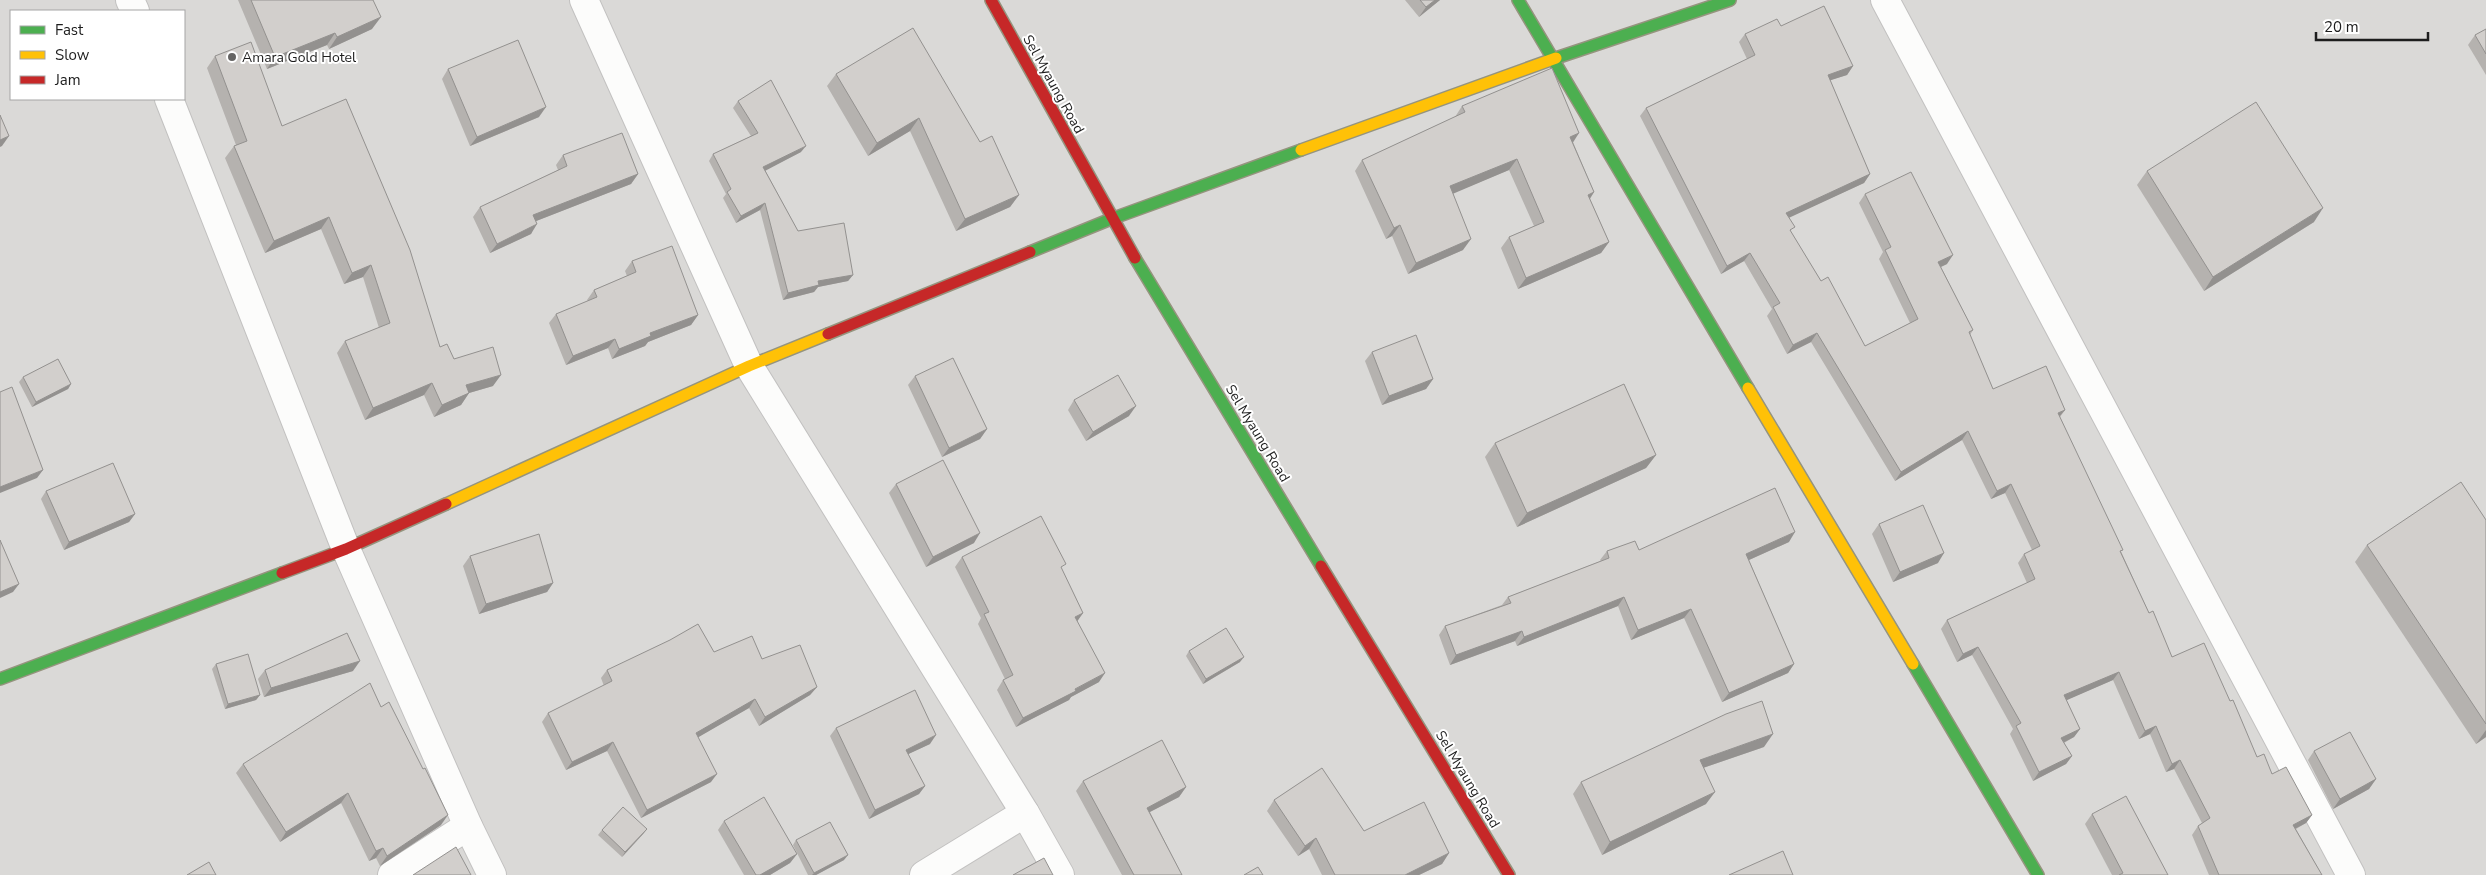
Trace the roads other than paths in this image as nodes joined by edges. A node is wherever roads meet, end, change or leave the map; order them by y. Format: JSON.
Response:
{"nodes":[{"id":1,"x":584,"y":0,"type":"edge"},
{"id":2,"x":991,"y":0,"type":"edge"},
{"id":3,"x":1518,"y":0,"type":"edge"},
{"id":4,"x":1730,"y":0,"type":"edge"},
{"id":5,"x":1885,"y":0,"type":"edge"},
{"id":6,"x":1553,"y":59,"type":"junction"},
{"id":7,"x":169,"y":100,"type":"edge"},
{"id":8,"x":1111,"y":219,"type":"junction"},
{"id":9,"x":749,"y":366,"type":"junction"},
{"id":10,"x":346,"y":549,"type":"junction"},
{"id":11,"x":0,"y":679,"type":"edge"},
{"id":12,"x":1025,"y":813,"type":"junction"},
{"id":13,"x":468,"y":826,"type":"junction"},
{"id":14,"x":392,"y":875,"type":"edge"},
{"id":15,"x":492,"y":875,"type":"edge"},
{"id":16,"x":924,"y":875,"type":"edge"},
{"id":17,"x":1060,"y":875,"type":"edge"},
{"id":18,"x":1509,"y":875,"type":"edge"},
{"id":19,"x":2038,"y":875,"type":"edge"},
{"id":20,"x":2351,"y":875,"type":"edge"}],
"edges":[{"from":1,"to":9,"type":"street"},
{"from":2,"to":8,"type":"street","name":"Sel Myaung Road"},
{"from":3,"to":6,"type":"street"},
{"from":4,"to":6,"type":"street"},
{"from":5,"to":20,"type":"street"},
{"from":6,"to":8,"type":"street"},
{"from":6,"to":19,"type":"street"},
{"from":7,"to":10,"type":"street"},
{"from":8,"to":9,"type":"street"},
{"from":8,"to":18,"type":"street","name":"Sel Myaung Road"},
{"from":9,"to":10,"type":"street"},
{"from":9,"to":12,"type":"street"},
{"from":10,"to":11,"type":"street"},
{"from":10,"to":13,"type":"street"},
{"from":12,"to":16,"type":"street"},
{"from":12,"to":17,"type":"street"},
{"from":13,"to":14,"type":"street"},
{"from":13,"to":15,"type":"street"}]}
